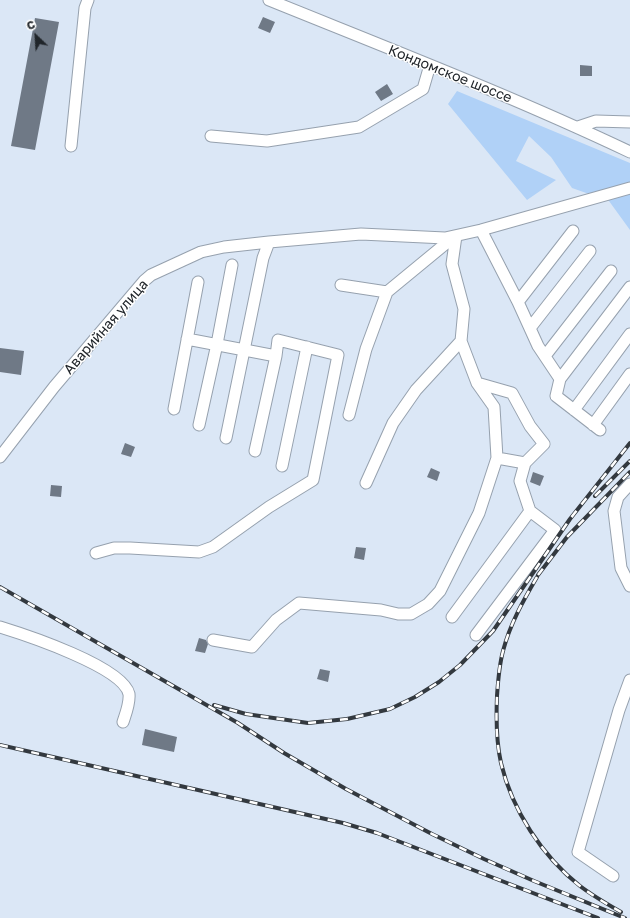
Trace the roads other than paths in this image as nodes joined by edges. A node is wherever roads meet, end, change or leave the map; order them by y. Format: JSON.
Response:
{"nodes":[{"id":1,"x":88,"y":0,"type":"edge"},
{"id":2,"x":269,"y":0,"type":"edge"},
{"id":3,"x":430,"y":65,"type":"junction"},
{"id":4,"x":630,"y":122,"type":"edge"},
{"id":5,"x":578,"y":127,"type":"junction"},
{"id":6,"x":211,"y":136,"type":"dead end"},
{"id":7,"x":71,"y":146,"type":"dead end"},
{"id":8,"x":630,"y":152,"type":"edge"},
{"id":9,"x":630,"y":188,"type":"edge"},
{"id":10,"x":481,"y":230,"type":"junction"},
{"id":11,"x":574,"y":231,"type":"dead end"},
{"id":12,"x":450,"y":237,"type":"junction"},
{"id":13,"x":269,"y":242,"type":"junction"},
{"id":14,"x":590,"y":251,"type":"dead end"},
{"id":15,"x":232,"y":265,"type":"dead end"},
{"id":16,"x":611,"y":271,"type":"dead end"},
{"id":17,"x":198,"y":282,"type":"dead end"},
{"id":18,"x":342,"y":285,"type":"dead end"},
{"id":19,"x":630,"y":287,"type":"edge"},
{"id":20,"x":387,"y":292,"type":"junction"},
{"id":21,"x":518,"y":302,"type":"junction"},
{"id":22,"x":530,"y":328,"type":"junction"},
{"id":23,"x":630,"y":334,"type":"edge"},
{"id":24,"x":187,"y":339,"type":"junction"},
{"id":25,"x":461,"y":341,"type":"junction"},
{"id":26,"x":217,"y":344,"type":"junction"},
{"id":27,"x":307,"y":347,"type":"junction"},
{"id":28,"x":244,"y":350,"type":"junction"},
{"id":29,"x":276,"y":356,"type":"junction"},
{"id":30,"x":545,"y":356,"type":"junction"},
{"id":31,"x":630,"y":374,"type":"edge"},
{"id":32,"x":560,"y":379,"type":"junction"},
{"id":33,"x":477,"y":383,"type":"junction"},
{"id":34,"x":174,"y":409,"type":"dead end"},
{"id":35,"x":574,"y":410,"type":"junction"},
{"id":36,"x":349,"y":415,"type":"dead end"},
{"id":37,"x":199,"y":425,"type":"dead end"},
{"id":38,"x":226,"y":438,"type":"dead end"},
{"id":39,"x":255,"y":451,"type":"dead end"},
{"id":40,"x":0,"y":457,"type":"edge"},
{"id":41,"x":497,"y":458,"type":"junction"},
{"id":42,"x":525,"y":463,"type":"junction"},
{"id":43,"x":282,"y":466,"type":"dead end"},
{"id":44,"x":366,"y":483,"type":"dead end"},
{"id":45,"x":630,"y":484,"type":"edge"},
{"id":46,"x":530,"y":511,"type":"junction"},
{"id":47,"x":96,"y":554,"type":"dead end"},
{"id":48,"x":630,"y":586,"type":"edge"},
{"id":49,"x":452,"y":617,"type":"dead end"},
{"id":50,"x":0,"y":627,"type":"edge"},
{"id":51,"x":476,"y":635,"type":"dead end"},
{"id":52,"x":213,"y":640,"type":"dead end"},
{"id":53,"x":630,"y":680,"type":"edge"},
{"id":54,"x":123,"y":722,"type":"dead end"},
{"id":55,"x":613,"y":876,"type":"dead end"}],
"edges":[{"from":1,"to":7,"type":"street"},
{"from":2,"to":3,"type":"street","name":"Кондомское шоссе"},
{"from":3,"to":5,"type":"street","name":"Кондомское шоссе"},
{"from":3,"to":6,"type":"street"},
{"from":4,"to":5,"type":"street"},
{"from":5,"to":8,"type":"street","name":"Кондомское шоссе"},
{"from":9,"to":10,"type":"street"},
{"from":10,"to":12,"type":"street"},
{"from":10,"to":21,"type":"street"},
{"from":11,"to":21,"type":"street"},
{"from":12,"to":13,"type":"street","name":"Аварийная улица"},
{"from":12,"to":20,"type":"street"},
{"from":12,"to":25,"type":"street"},
{"from":13,"to":28,"type":"street"},
{"from":13,"to":40,"type":"street","name":"Аварийная улица"},
{"from":14,"to":22,"type":"street"},
{"from":15,"to":26,"type":"street"},
{"from":16,"to":30,"type":"street"},
{"from":17,"to":24,"type":"street"},
{"from":18,"to":20,"type":"street"},
{"from":19,"to":32,"type":"street"},
{"from":20,"to":36,"type":"street"},
{"from":21,"to":22,"type":"street"},
{"from":22,"to":30,"type":"street"},
{"from":23,"to":35,"type":"street"},
{"from":24,"to":26,"type":"street"},
{"from":24,"to":34,"type":"street"},
{"from":25,"to":33,"type":"street"},
{"from":25,"to":44,"type":"street"},
{"from":26,"to":28,"type":"street"},
{"from":26,"to":37,"type":"street"},
{"from":27,"to":29,"type":"street"},
{"from":27,"to":43,"type":"street"},
{"from":27,"to":47,"type":"street"},
{"from":28,"to":29,"type":"street"},
{"from":28,"to":38,"type":"street"},
{"from":29,"to":39,"type":"street"},
{"from":30,"to":32,"type":"street"},
{"from":31,"to":35,"type":"street"},
{"from":32,"to":35,"type":"street"},
{"from":33,"to":41,"type":"street"},
{"from":33,"to":42,"type":"street"},
{"from":41,"to":42,"type":"street"},
{"from":41,"to":52,"type":"street"},
{"from":42,"to":46,"type":"street"},
{"from":45,"to":48,"type":"street"},
{"from":46,"to":49,"type":"street"},
{"from":46,"to":51,"type":"street"},
{"from":50,"to":54,"type":"street"},
{"from":53,"to":55,"type":"street"}]}
